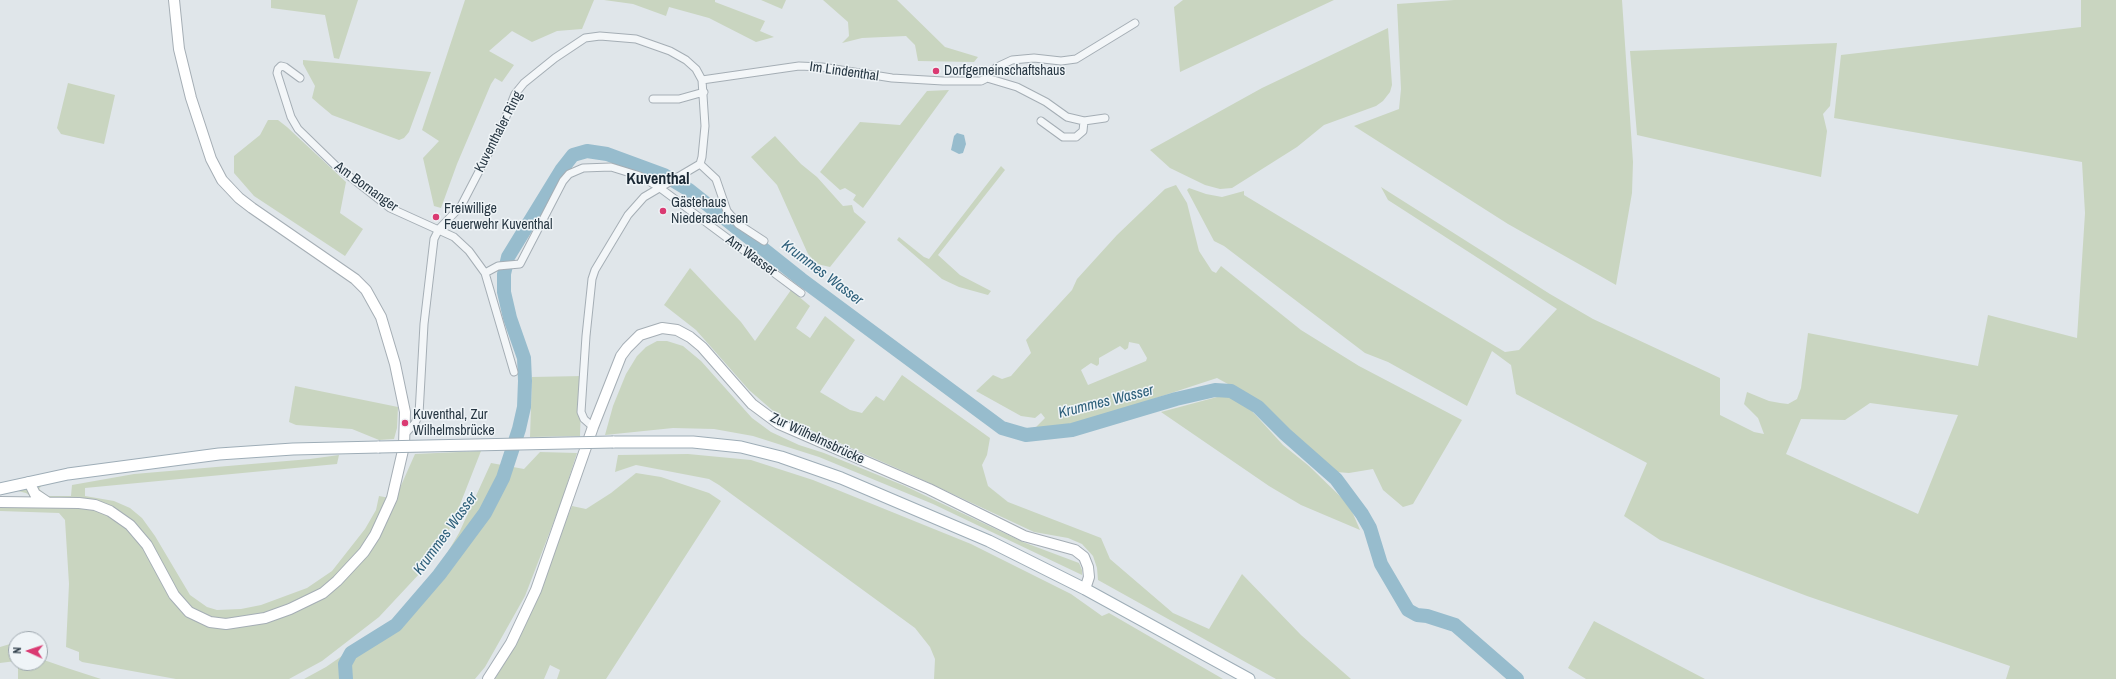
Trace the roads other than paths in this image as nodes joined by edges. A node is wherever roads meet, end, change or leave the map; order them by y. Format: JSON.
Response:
{"nodes":[{"id":1,"x":174,"y":0,"type":"edge"},
{"id":2,"x":1135,"y":23,"type":"dead end"},
{"id":3,"x":300,"y":78,"type":"dead end"},
{"id":4,"x":987,"y":78,"type":"junction"},
{"id":5,"x":702,"y":80,"type":"junction"},
{"id":6,"x":704,"y":92,"type":"junction"},
{"id":7,"x":653,"y":99,"type":"dead end"},
{"id":8,"x":1105,"y":118,"type":"dead end"},
{"id":9,"x":1041,"y":121,"type":"dead end"},
{"id":10,"x":1084,"y":121,"type":"junction"},
{"id":11,"x":700,"y":164,"type":"junction"},
{"id":12,"x":660,"y":188,"type":"junction"},
{"id":13,"x":439,"y":230,"type":"junction"},
{"id":14,"x":764,"y":241,"type":"dead end"},
{"id":15,"x":485,"y":273,"type":"junction"},
{"id":16,"x":801,"y":293,"type":"dead end"},
{"id":17,"x":514,"y":372,"type":"dead end"},
{"id":18,"x":593,"y":427,"type":"junction"},
{"id":19,"x":405,"y":434,"type":"junction"},
{"id":20,"x":588,"y":442,"type":"junction"},
{"id":21,"x":404,"y":446,"type":"junction"},
{"id":22,"x":29,"y":482,"type":"junction"},
{"id":23,"x":0,"y":488,"type":"edge"},
{"id":24,"x":0,"y":502,"type":"edge"},
{"id":25,"x":48,"y":502,"type":"junction"},
{"id":26,"x":1085,"y":589,"type":"junction"},
{"id":27,"x":488,"y":679,"type":"edge"},
{"id":28,"x":1249,"y":679,"type":"edge"}],
"edges":[{"from":1,"to":19,"type":"street"},
{"from":2,"to":4,"type":"street"},
{"from":3,"to":13,"type":"street","name":"Am Bornanger"},
{"from":4,"to":5,"type":"street","name":"Im Lindenthal"},
{"from":4,"to":10,"type":"street"},
{"from":5,"to":6,"type":"street","name":"Kuventhaler Ring"},
{"from":5,"to":13,"type":"street","name":"Kuventhaler Ring"},
{"from":6,"to":7,"type":"street"},
{"from":6,"to":11,"type":"street","name":"Kuventhaler Ring"},
{"from":8,"to":10,"type":"street"},
{"from":9,"to":10,"type":"street"},
{"from":11,"to":12,"type":"street"},
{"from":11,"to":14,"type":"street"},
{"from":12,"to":15,"type":"street","name":"Am Wasser"},
{"from":12,"to":16,"type":"street","name":"Am Wasser"},
{"from":12,"to":18,"type":"street"},
{"from":13,"to":15,"type":"street","name":"Am Bornanger"},
{"from":13,"to":19,"type":"street","name":"Kuventhaler Ring"},
{"from":15,"to":17,"type":"street","name":"Am Bornanger"},
{"from":18,"to":20,"type":"street","name":"Zur Wilhelmsbrücke"},
{"from":18,"to":26,"type":"street","name":"Zur Wilhelmsbrücke"},
{"from":19,"to":21,"type":"street"},
{"from":20,"to":21,"type":"street","bridge":true},
{"from":20,"to":27,"type":"street","name":"Zur Wilhelmsbrücke"},
{"from":21,"to":25,"type":"street"},
{"from":22,"to":23,"type":"main road"},
{"from":22,"to":25,"type":"street"},
{"from":22,"to":26,"type":"main road","bridge":true},
{"from":24,"to":25,"type":"street"},
{"from":26,"to":28,"type":"main road"}]}
